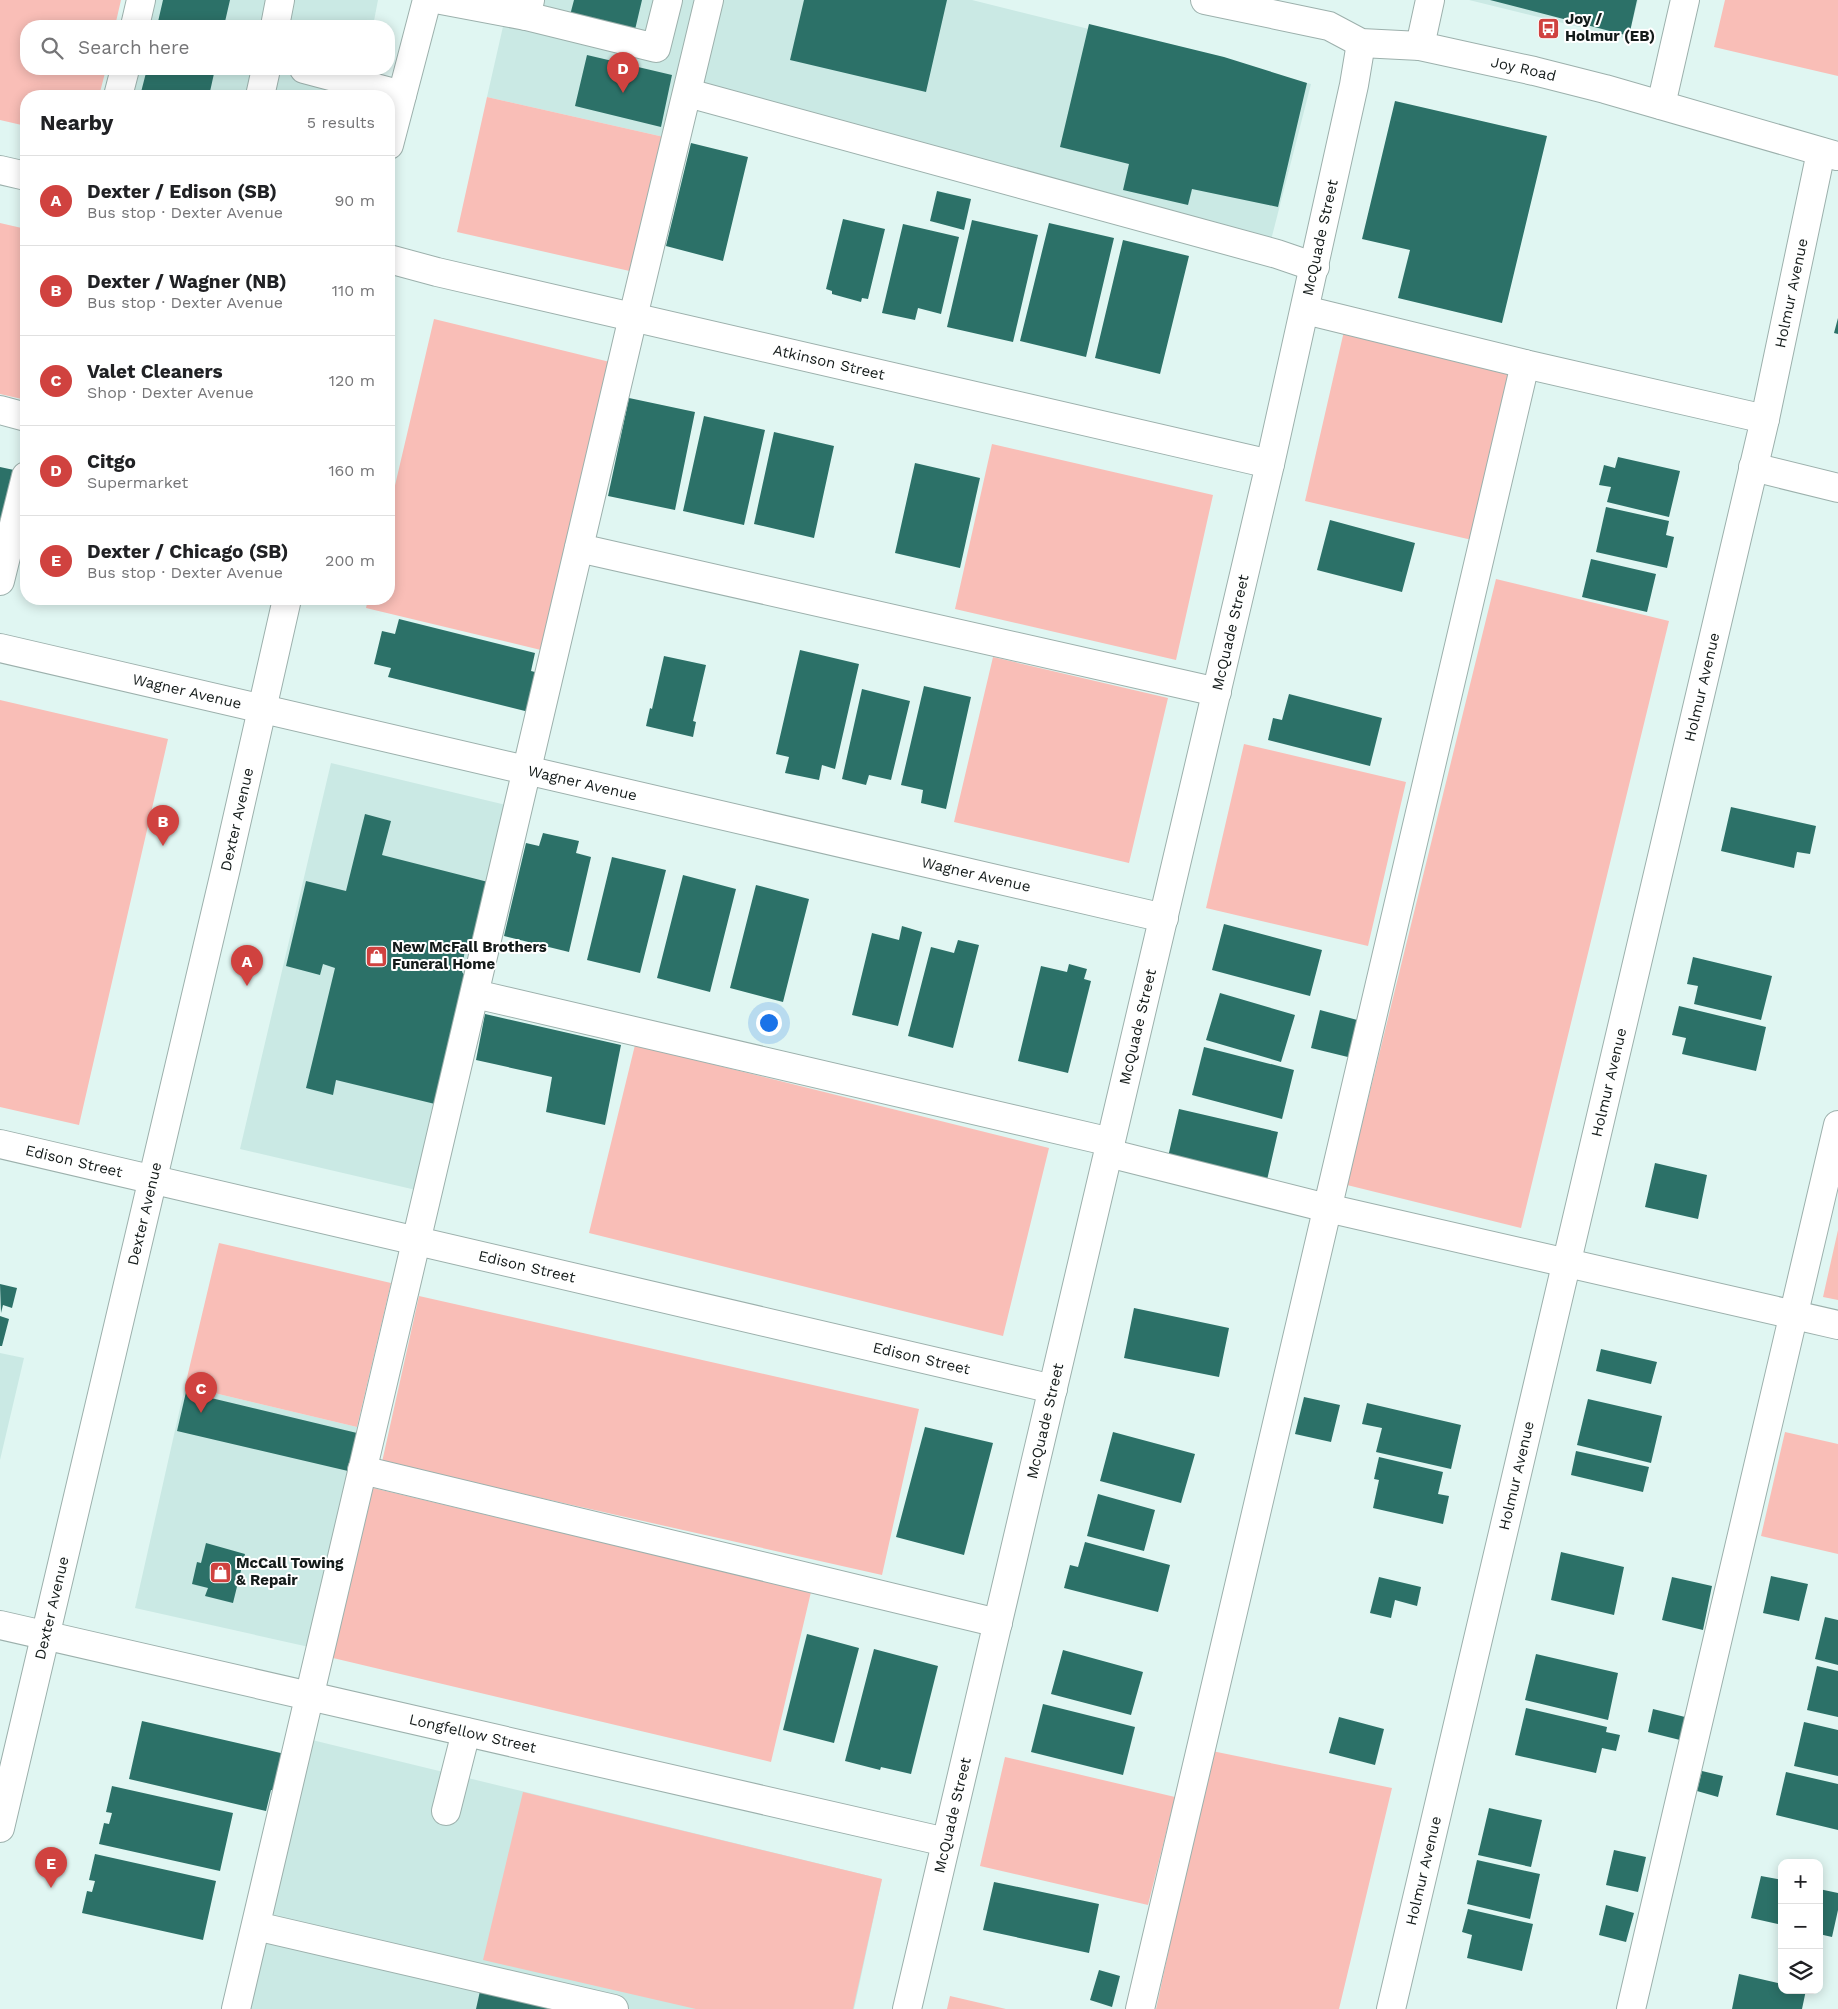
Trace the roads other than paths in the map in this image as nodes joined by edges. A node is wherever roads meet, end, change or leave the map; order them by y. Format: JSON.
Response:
{"nodes":[{"id":1,"x":141,"y":0,"type":"edge"},
{"id":2,"x":280,"y":0,"type":"edge"},
{"id":3,"x":427,"y":0,"type":"edge"},
{"id":4,"x":441,"y":0,"type":"edge"},
{"id":5,"x":668,"y":0,"type":"edge"},
{"id":6,"x":709,"y":0,"type":"edge"},
{"id":7,"x":1205,"y":0,"type":"edge"},
{"id":8,"x":1430,"y":0,"type":"edge"},
{"id":9,"x":1685,"y":0,"type":"edge"},
{"id":10,"x":528,"y":8,"type":"edge"},
{"id":11,"x":136,"y":20,"type":"edge"},
{"id":12,"x":276,"y":20,"type":"edge"},
{"id":13,"x":1361,"y":43,"type":"junction"},
{"id":14,"x":1420,"y":46,"type":"junction"},
{"id":15,"x":123,"y":75,"type":"edge"},
{"id":16,"x":265,"y":75,"type":"edge"},
{"id":17,"x":326,"y":75,"type":"edge"},
{"id":18,"x":120,"y":90,"type":"edge"},
{"id":19,"x":261,"y":90,"type":"edge"},
{"id":20,"x":380,"y":90,"type":"edge"},
{"id":21,"x":688,"y":93,"type":"junction"},
{"id":22,"x":395,"y":94,"type":"edge"},
{"id":23,"x":402,"y":96,"type":"junction"},
{"id":24,"x":1661,"y":105,"type":"junction"},
{"id":25,"x":395,"y":122,"type":"edge"},
{"id":26,"x":1829,"y":154,"type":"edge"},
{"id":27,"x":0,"y":170,"type":"edge"},
{"id":28,"x":20,"y":175,"type":"edge"},
{"id":29,"x":395,"y":260,"type":"edge"},
{"id":30,"x":1315,"y":267,"type":"junction"},
{"id":31,"x":1305,"y":310,"type":"junction"},
{"id":32,"x":633,"y":317,"type":"junction"},
{"id":33,"x":1525,"y":364,"type":"junction"},
{"id":34,"x":0,"y":410,"type":"edge"},
{"id":35,"x":20,"y":415,"type":"edge"},
{"id":36,"x":1765,"y":419,"type":"junction"},
{"id":37,"x":1270,"y":464,"type":"junction"},
{"id":38,"x":1754,"y":467,"type":"junction"},
{"id":39,"x":1838,"y":488,"type":"edge"},
{"id":40,"x":20,"y":500,"type":"edge"},
{"id":41,"x":579,"y":548,"type":"junction"},
{"id":42,"x":0,"y":582,"type":"edge"},
{"id":43,"x":286,"y":605,"type":"edge"},
{"id":44,"x":0,"y":648,"type":"edge"},
{"id":45,"x":1217,"y":692,"type":"junction"},
{"id":46,"x":263,"y":710,"type":"junction"},
{"id":47,"x":527,"y":770,"type":"junction"},
{"id":48,"x":1164,"y":918,"type":"junction"},
{"id":49,"x":475,"y":994,"type":"junction"},
{"id":50,"x":1838,"y":1124,"type":"edge"},
{"id":51,"x":0,"y":1144,"type":"edge"},
{"id":52,"x":1110,"y":1148,"type":"junction"},
{"id":53,"x":153,"y":1180,"type":"junction"},
{"id":54,"x":1327,"y":1208,"type":"junction"},
{"id":55,"x":416,"y":1241,"type":"junction"},
{"id":56,"x":1568,"y":1263,"type":"junction"},
{"id":57,"x":1793,"y":1315,"type":"junction"},
{"id":58,"x":1838,"y":1325,"type":"edge"},
{"id":59,"x":1053,"y":1388,"type":"junction"},
{"id":60,"x":362,"y":1470,"type":"junction"},
{"id":61,"x":998,"y":1623,"type":"junction"},
{"id":62,"x":0,"y":1625,"type":"edge"},
{"id":63,"x":46,"y":1634,"type":"junction"},
{"id":64,"x":310,"y":1696,"type":"junction"},
{"id":65,"x":466,"y":1732,"type":"junction"},
{"id":66,"x":446,"y":1811,"type":"dead end"},
{"id":67,"x":0,"y":1828,"type":"edge"},
{"id":68,"x":946,"y":1842,"type":"junction"},
{"id":69,"x":256,"y":1926,"type":"junction"},
{"id":70,"x":236,"y":2009,"type":"edge"},
{"id":71,"x":614,"y":2009,"type":"edge"},
{"id":72,"x":907,"y":2009,"type":"edge"},
{"id":73,"x":1140,"y":2009,"type":"edge"},
{"id":74,"x":1391,"y":2009,"type":"edge"},
{"id":75,"x":1631,"y":2009,"type":"edge"}],
"edges":[{"from":1,"to":11,"type":"street"},
{"from":2,"to":12,"type":"street"},
{"from":3,"to":23,"type":"street"},
{"from":4,"to":10,"type":"street"},
{"from":5,"to":10,"type":"street"},
{"from":6,"to":21,"type":"street"},
{"from":7,"to":13,"type":"street","name":"Joy Road"},
{"from":8,"to":14,"type":"street"},
{"from":9,"to":24,"type":"street"},
{"from":13,"to":14,"type":"street","name":"Joy Road"},
{"from":13,"to":30,"type":"street","name":"McQuade Street"},
{"from":14,"to":24,"type":"street","name":"Joy Road"},
{"from":15,"to":18,"type":"street"},
{"from":16,"to":19,"type":"street"},
{"from":17,"to":20,"type":"street"},
{"from":21,"to":30,"type":"street"},
{"from":21,"to":32,"type":"street"},
{"from":22,"to":23,"type":"street"},
{"from":23,"to":25,"type":"street"},
{"from":24,"to":26,"type":"street","name":"Joy Road"},
{"from":26,"to":36,"type":"street","name":"Holmur Avenue"},
{"from":27,"to":28,"type":"street"},
{"from":29,"to":32,"type":"street","name":"Atkinson Street"},
{"from":30,"to":31,"type":"street","name":"McQuade Street"},
{"from":31,"to":33,"type":"street"},
{"from":31,"to":37,"type":"street","name":"McQuade Street"},
{"from":32,"to":37,"type":"street","name":"Atkinson Street"},
{"from":32,"to":41,"type":"street"},
{"from":33,"to":36,"type":"street"},
{"from":33,"to":54,"type":"street"},
{"from":34,"to":35,"type":"street"},
{"from":36,"to":38,"type":"street","name":"Holmur Avenue"},
{"from":37,"to":45,"type":"street","name":"McQuade Street"},
{"from":38,"to":39,"type":"street"},
{"from":38,"to":56,"type":"street","name":"Holmur Avenue"},
{"from":40,"to":42,"type":"street"},
{"from":41,"to":45,"type":"street"},
{"from":41,"to":47,"type":"street"},
{"from":43,"to":46,"type":"street","name":"Dexter Avenue"},
{"from":44,"to":46,"type":"street","name":"Wagner Avenue"},
{"from":45,"to":48,"type":"street","name":"McQuade Street"},
{"from":46,"to":47,"type":"street","name":"Wagner Avenue"},
{"from":46,"to":53,"type":"street","name":"Dexter Avenue"},
{"from":47,"to":48,"type":"street","name":"Wagner Avenue"},
{"from":47,"to":49,"type":"street"},
{"from":48,"to":52,"type":"street","name":"McQuade Street"},
{"from":49,"to":52,"type":"street"},
{"from":49,"to":55,"type":"street"},
{"from":50,"to":57,"type":"street"},
{"from":51,"to":53,"type":"street","name":"Edison Street"},
{"from":52,"to":54,"type":"street"},
{"from":52,"to":59,"type":"street","name":"McQuade Street"},
{"from":53,"to":55,"type":"street","name":"Edison Street"},
{"from":53,"to":63,"type":"street","name":"Dexter Avenue"},
{"from":54,"to":56,"type":"street"},
{"from":54,"to":73,"type":"street"},
{"from":55,"to":59,"type":"street","name":"Edison Street"},
{"from":55,"to":60,"type":"street"},
{"from":56,"to":57,"type":"street"},
{"from":56,"to":74,"type":"street","name":"Holmur Avenue"},
{"from":57,"to":58,"type":"street"},
{"from":57,"to":75,"type":"street"},
{"from":59,"to":61,"type":"street","name":"McQuade Street"},
{"from":60,"to":61,"type":"street"},
{"from":60,"to":64,"type":"street"},
{"from":61,"to":68,"type":"street","name":"McQuade Street"},
{"from":62,"to":63,"type":"street","name":"Longfellow Street"},
{"from":63,"to":64,"type":"street","name":"Longfellow Street"},
{"from":63,"to":67,"type":"street","name":"Dexter Avenue"},
{"from":64,"to":65,"type":"street","name":"Longfellow Street"},
{"from":64,"to":69,"type":"street"},
{"from":65,"to":66,"type":"street"},
{"from":65,"to":68,"type":"street","name":"Longfellow Street"},
{"from":68,"to":72,"type":"street","name":"McQuade Street"},
{"from":69,"to":70,"type":"street"},
{"from":69,"to":71,"type":"street"}]}
